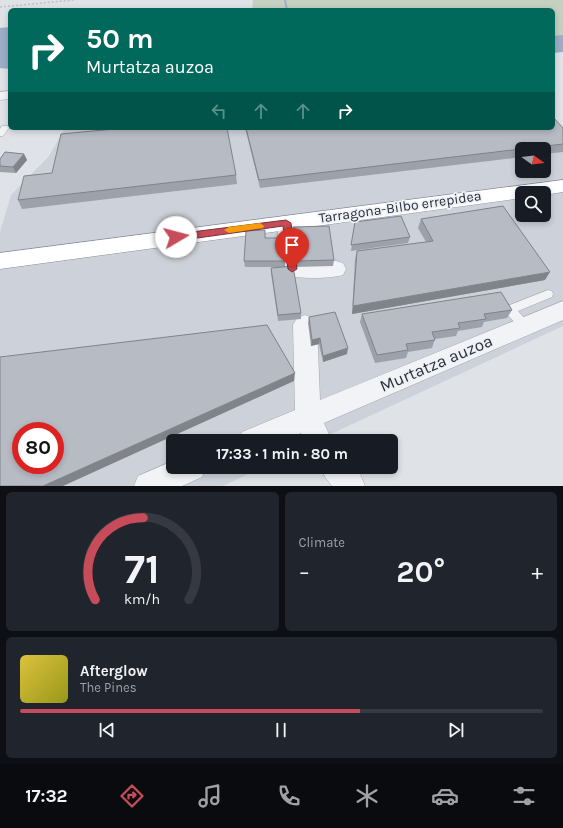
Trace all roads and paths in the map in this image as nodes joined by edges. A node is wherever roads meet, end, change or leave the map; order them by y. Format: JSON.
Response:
{"nodes":[{"id":1,"x":74,"y":0,"type":"edge"},
{"id":2,"x":0,"y":7,"type":"edge"},
{"id":3,"x":560,"y":188,"type":"edge"},
{"id":4,"x":286,"y":223,"type":"junction"},
{"id":5,"x":0,"y":261,"type":"edge"},
{"id":6,"x":336,"y":269,"type":"dead end"},
{"id":7,"x":555,"y":302,"type":"edge"},
{"id":8,"x":305,"y":325,"type":"dead end"},
{"id":9,"x":308,"y":416,"type":"junction"},
{"id":10,"x":268,"y":434,"type":"edge"},
{"id":11,"x":315,"y":434,"type":"edge"},
{"id":12,"x":176,"y":474,"type":"edge"},
{"id":13,"x":341,"y":474,"type":"edge"},
{"id":14,"x":148,"y":486,"type":"edge"},
{"id":15,"x":351,"y":486,"type":"edge"}],
"edges":[{"from":1,"to":2,"type":"path"},
{"from":3,"to":4,"type":"highway","name":"Tarragona-Bilbo errepidea"},
{"from":4,"to":5,"type":"highway","name":"Tarragona-Bilbo errepidea"},
{"from":4,"to":6,"type":"street"},
{"from":7,"to":9,"type":"street","name":"Murtatza auzoa"},
{"from":8,"to":9,"type":"street"},
{"from":9,"to":10,"type":"street","name":"Murtatza auzoa"},
{"from":9,"to":11,"type":"street"},
{"from":12,"to":14,"type":"street"},
{"from":13,"to":15,"type":"street"}]}
